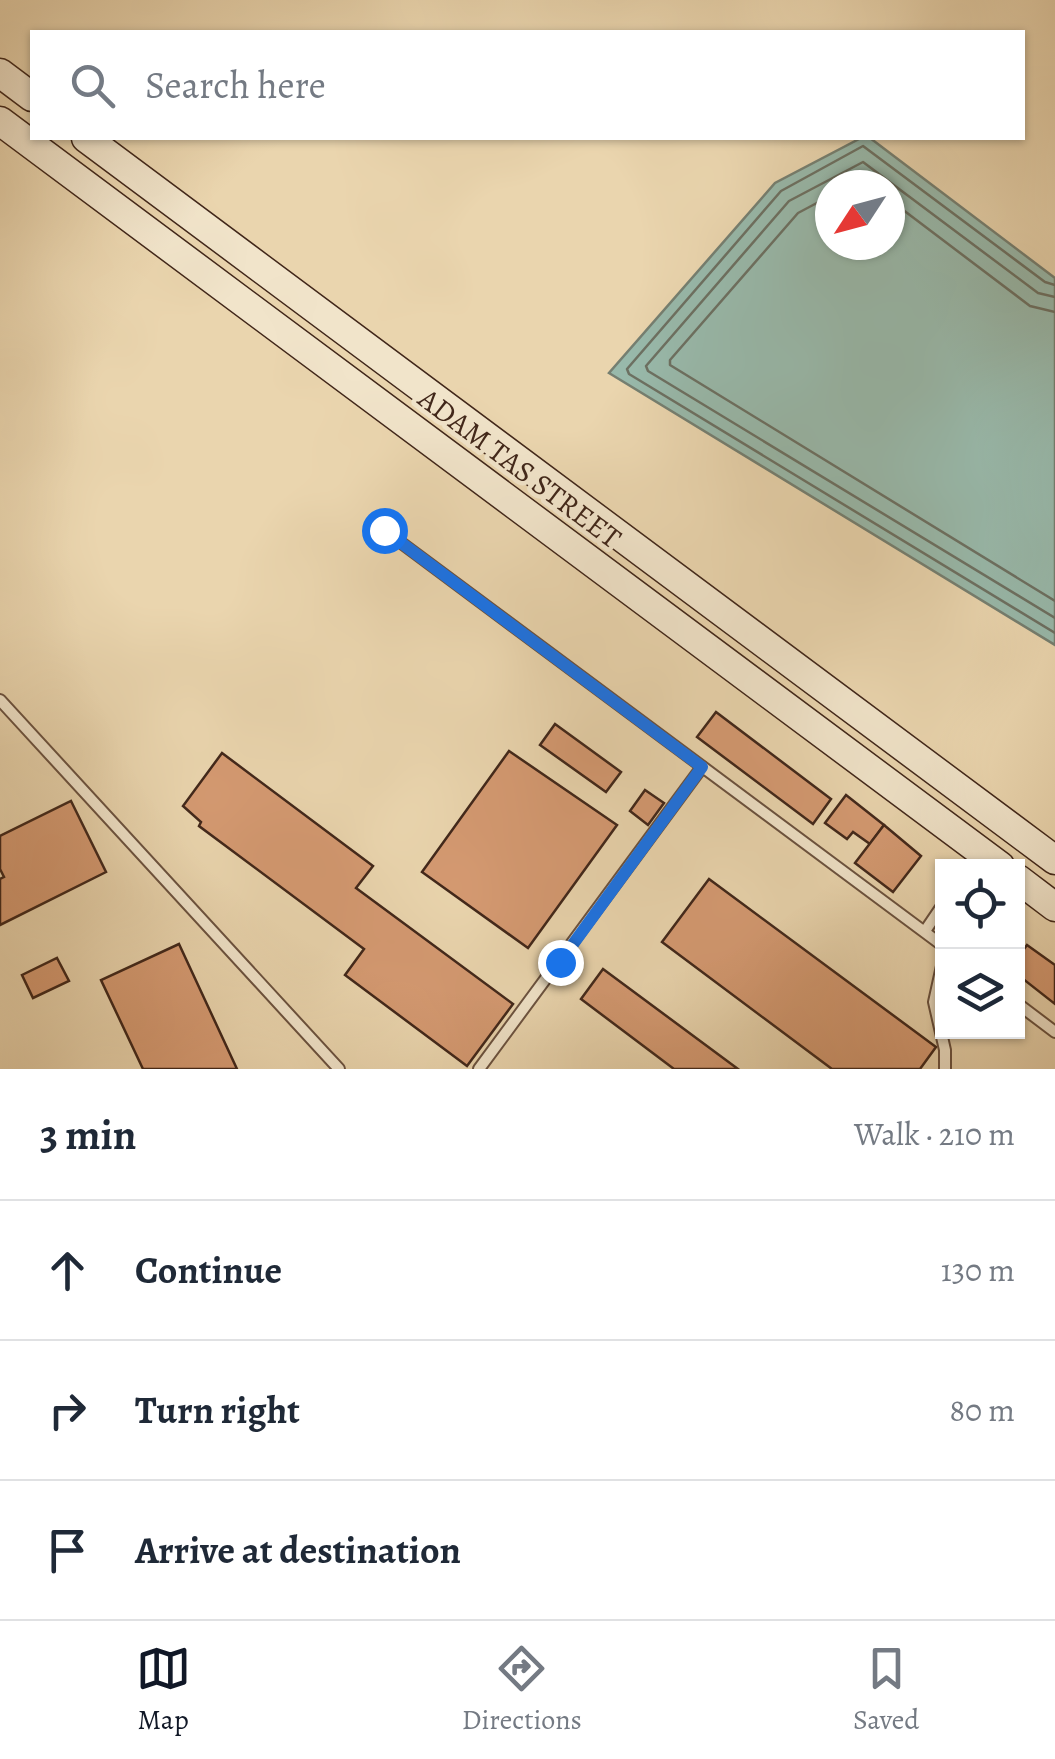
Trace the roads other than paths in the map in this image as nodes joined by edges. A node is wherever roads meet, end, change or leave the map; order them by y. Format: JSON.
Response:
{"nodes":[{"id":1,"x":0,"y":73,"type":"edge"},
{"id":2,"x":30,"y":96,"type":"edge"},
{"id":3,"x":0,"y":121,"type":"edge"},
{"id":4,"x":89,"y":140,"type":"edge"},
{"id":5,"x":384,"y":530,"type":"dead end"},
{"id":6,"x":0,"y":700,"type":"edge"},
{"id":7,"x":702,"y":767,"type":"junction"},
{"id":8,"x":979,"y":859,"type":"edge"},
{"id":9,"x":1055,"y":860,"type":"edge"},
{"id":10,"x":1025,"y":884,"type":"edge"},
{"id":11,"x":1055,"y":907,"type":"edge"},
{"id":12,"x":935,"y":916,"type":"edge"},
{"id":13,"x":925,"y":931,"type":"junction"},
{"id":14,"x":935,"y":940,"type":"edge"},
{"id":15,"x":1025,"y":1009,"type":"edge"},
{"id":16,"x":1055,"y":1032,"type":"edge"},
{"id":17,"x":942,"y":1039,"type":"edge"},
{"id":18,"x":339,"y":1069,"type":"edge"},
{"id":19,"x":479,"y":1069,"type":"edge"},
{"id":20,"x":944,"y":1069,"type":"edge"}],
"edges":[{"from":1,"to":2,"type":"main road"},
{"from":3,"to":8,"type":"main road","name":"ADAM TAS STREET"},
{"from":4,"to":9,"type":"main road","name":"ADAM TAS STREET"},
{"from":5,"to":7,"type":"lane"},
{"from":6,"to":18,"type":"lane"},
{"from":7,"to":13,"type":"lane"},
{"from":7,"to":19,"type":"lane"},
{"from":10,"to":11,"type":"main road"},
{"from":12,"to":13,"type":"lane"},
{"from":13,"to":14,"type":"lane"},
{"from":15,"to":16,"type":"lane"},
{"from":17,"to":20,"type":"lane"}]}
